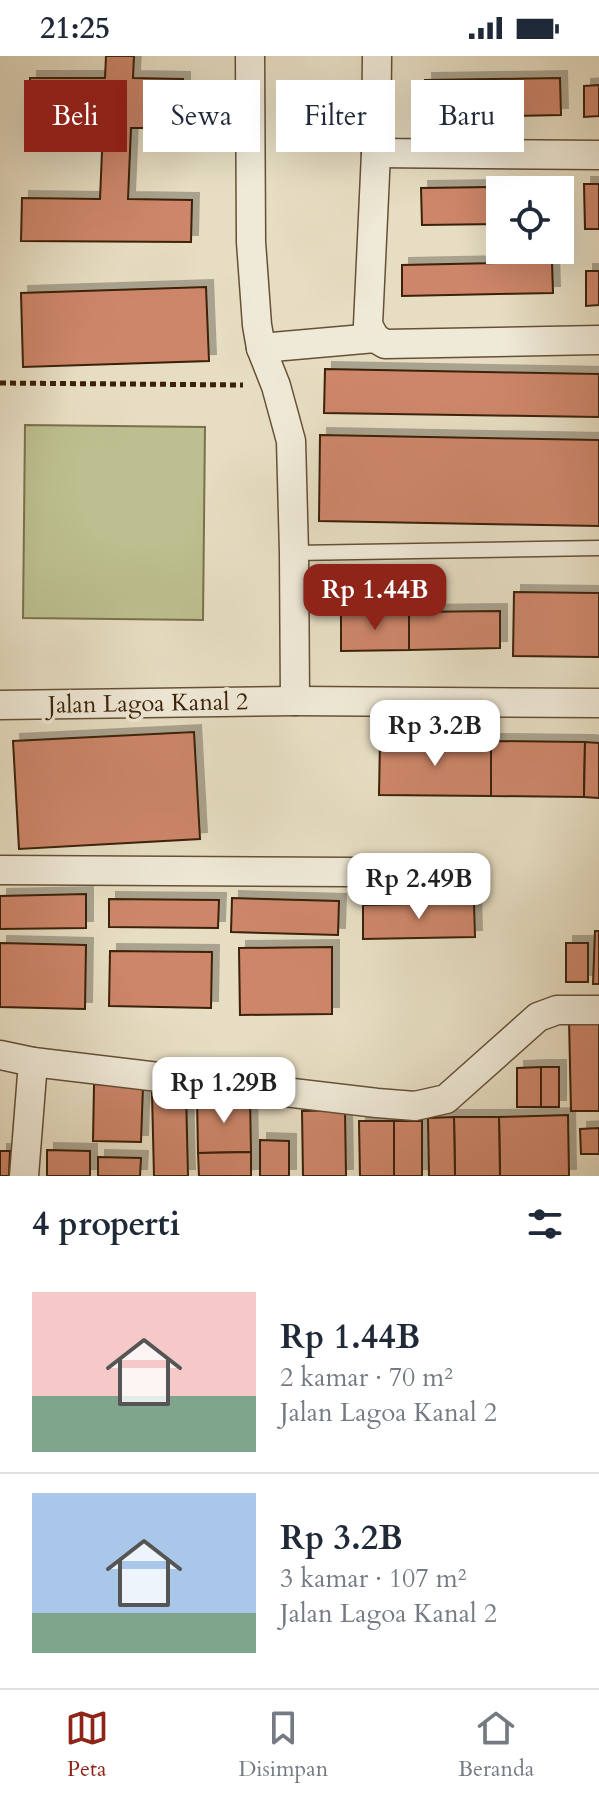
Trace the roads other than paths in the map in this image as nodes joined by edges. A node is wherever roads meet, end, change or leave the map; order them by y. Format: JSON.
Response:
{"nodes":[{"id":1,"x":250,"y":56,"type":"edge"},
{"id":2,"x":377,"y":56,"type":"edge"},
{"id":3,"x":376,"y":153,"type":"junction"},
{"id":4,"x":599,"y":155,"type":"edge"},
{"id":5,"x":375,"y":338,"type":"junction"},
{"id":6,"x":599,"y":340,"type":"edge"},
{"id":7,"x":261,"y":348,"type":"junction"},
{"id":8,"x":599,"y":548,"type":"edge"},
{"id":9,"x":294,"y":553,"type":"junction"},
{"id":10,"x":295,"y":701,"type":"junction"},
{"id":11,"x":599,"y":703,"type":"edge"},
{"id":12,"x":0,"y":705,"type":"edge"},
{"id":13,"x":0,"y":870,"type":"edge"},
{"id":14,"x":352,"y":872,"type":"dead end"},
{"id":15,"x":599,"y":1010,"type":"edge"},
{"id":16,"x":0,"y":1055,"type":"edge"},
{"id":17,"x":33,"y":1062,"type":"junction"},
{"id":18,"x":24,"y":1176,"type":"edge"}],
"edges":[{"from":1,"to":7,"type":"street"},
{"from":2,"to":3,"type":"street"},
{"from":3,"to":4,"type":"street"},
{"from":3,"to":5,"type":"street"},
{"from":5,"to":6,"type":"street"},
{"from":5,"to":7,"type":"street"},
{"from":7,"to":9,"type":"street"},
{"from":8,"to":9,"type":"lane"},
{"from":9,"to":10,"type":"street"},
{"from":10,"to":11,"type":"street","name":"Jalan Lagoa Kanal 2"},
{"from":10,"to":12,"type":"street","name":"Jalan Lagoa Kanal 2"},
{"from":13,"to":14,"type":"street"},
{"from":15,"to":17,"type":"street"},
{"from":16,"to":17,"type":"street"},
{"from":17,"to":18,"type":"street"}]}
